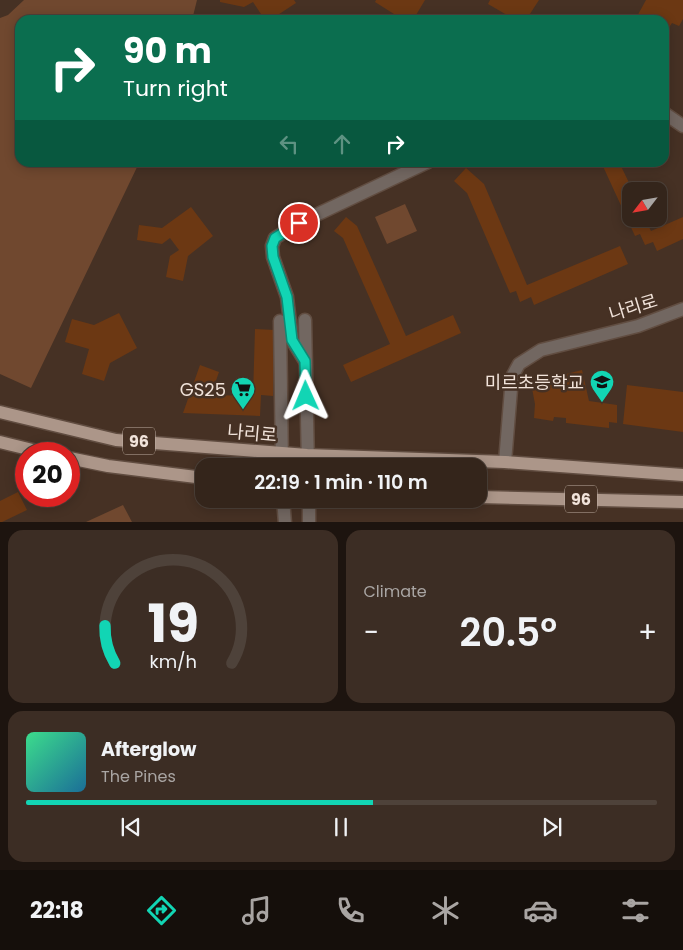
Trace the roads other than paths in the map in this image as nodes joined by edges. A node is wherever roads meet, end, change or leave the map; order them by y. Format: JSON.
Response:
{"nodes":[{"id":1,"x":669,"y":117,"type":"edge"},
{"id":2,"x":683,"y":126,"type":"edge"},
{"id":3,"x":417,"y":167,"type":"edge"},
{"id":4,"x":683,"y":309,"type":"edge"},
{"id":5,"x":280,"y":320,"type":"dead end"},
{"id":6,"x":305,"y":320,"type":"dead end"},
{"id":7,"x":292,"y":340,"type":"junction"},
{"id":8,"x":305,"y":361,"type":"junction"},
{"id":9,"x":281,"y":363,"type":"junction"},
{"id":10,"x":0,"y":412,"type":"edge"},
{"id":11,"x":0,"y":442,"type":"edge"},
{"id":12,"x":15,"y":446,"type":"edge"},
{"id":13,"x":282,"y":453,"type":"junction"},
{"id":14,"x":282,"y":458,"type":"edge"},
{"id":15,"x":298,"y":458,"type":"edge"},
{"id":16,"x":307,"y":458,"type":"edge"},
{"id":17,"x":80,"y":460,"type":"edge"},
{"id":18,"x":487,"y":462,"type":"edge"},
{"id":19,"x":505,"y":462,"type":"junction"},
{"id":20,"x":683,"y":475,"type":"edge"},
{"id":21,"x":195,"y":477,"type":"edge"},
{"id":22,"x":487,"y":497,"type":"edge"},
{"id":23,"x":683,"y":502,"type":"edge"},
{"id":24,"x":283,"y":508,"type":"edge"},
{"id":25,"x":308,"y":508,"type":"edge"},
{"id":26,"x":284,"y":522,"type":"edge"},
{"id":27,"x":309,"y":522,"type":"edge"}],
"edges":[{"from":1,"to":2,"type":"street"},
{"from":3,"to":7,"type":"street"},
{"from":4,"to":19,"type":"street","name":"나리로"},
{"from":5,"to":9,"type":"street"},
{"from":6,"to":8,"type":"street"},
{"from":7,"to":8,"type":"street"},
{"from":7,"to":9,"type":"street"},
{"from":8,"to":16,"type":"street"},
{"from":9,"to":13,"type":"street"},
{"from":10,"to":13,"type":"main road","name":"나리로","number":"96"},
{"from":11,"to":12,"type":"main road"},
{"from":13,"to":14,"type":"street"},
{"from":13,"to":15,"type":"main road","name":"나리로","number":"96"},
{"from":17,"to":21,"type":"main road","number":"96"},
{"from":18,"to":19,"type":"main road","name":"나리로","number":"96"},
{"from":19,"to":20,"type":"main road","name":"나리로","number":"96"},
{"from":22,"to":23,"type":"main road","number":"96"},
{"from":24,"to":26,"type":"street"},
{"from":25,"to":27,"type":"street"}]}
